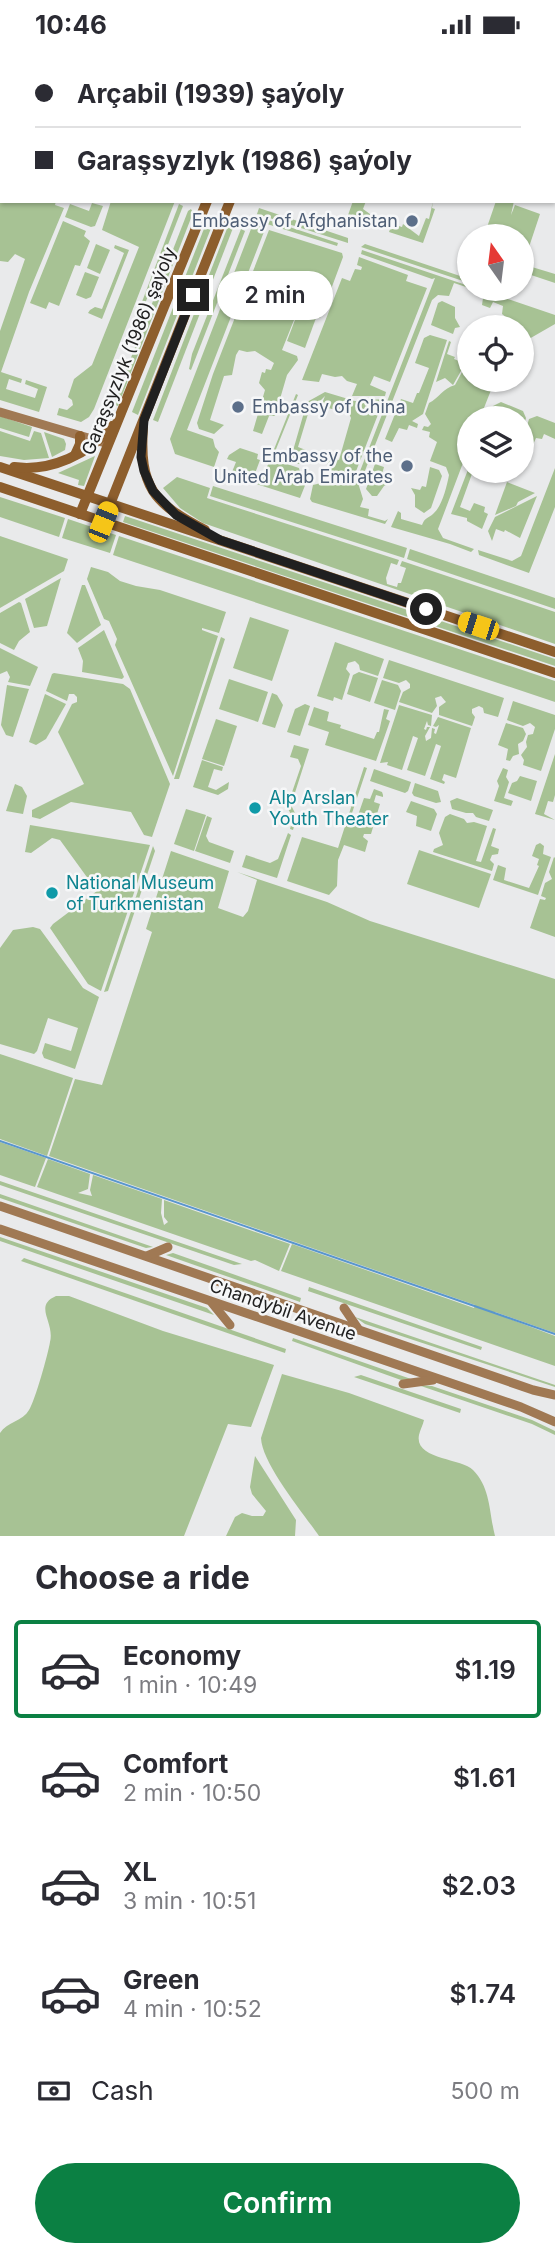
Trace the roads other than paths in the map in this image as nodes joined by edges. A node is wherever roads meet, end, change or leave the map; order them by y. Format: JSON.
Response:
{"nodes":[{"id":1,"x":206,"y":203,"type":"edge"},
{"id":2,"x":229,"y":203,"type":"edge"},
{"id":3,"x":0,"y":412,"type":"edge"},
{"id":4,"x":144,"y":420,"type":"junction"},
{"id":5,"x":79,"y":436,"type":"junction"},
{"id":6,"x":103,"y":442,"type":"junction"},
{"id":7,"x":75,"y":455,"type":"junction"},
{"id":8,"x":0,"y":466,"type":"edge"},
{"id":9,"x":0,"y":487,"type":"edge"},
{"id":10,"x":86,"y":496,"type":"junction"},
{"id":11,"x":110,"y":503,"type":"junction"},
{"id":12,"x":80,"y":514,"type":"junction"},
{"id":13,"x":103,"y":522,"type":"junction"},
{"id":14,"x":220,"y":540,"type":"junction"},
{"id":15,"x":555,"y":652,"type":"edge"},
{"id":16,"x":555,"y":673,"type":"edge"},
{"id":17,"x":0,"y":1206,"type":"edge"},
{"id":18,"x":0,"y":1229,"type":"edge"},
{"id":19,"x":168,"y":1247,"type":"dead end"},
{"id":20,"x":147,"y":1256,"type":"junction"},
{"id":21,"x":211,"y":1301,"type":"junction"},
{"id":22,"x":344,"y":1308,"type":"dead end"},
{"id":23,"x":230,"y":1325,"type":"dead end"},
{"id":24,"x":359,"y":1330,"type":"junction"},
{"id":25,"x":437,"y":1380,"type":"junction"},
{"id":26,"x":403,"y":1384,"type":"dead end"},
{"id":27,"x":555,"y":1395,"type":"edge"},
{"id":28,"x":555,"y":1422,"type":"edge"}],
"edges":[{"from":1,"to":6,"type":"main road","name":"Garaşsyzlyk (1986) şaýoly"},
{"from":2,"to":4,"type":"main road"},
{"from":3,"to":5,"type":"main road"},
{"from":4,"to":11,"type":"main road"},
{"from":4,"to":14,"type":"main road"},
{"from":5,"to":6,"type":"main road"},
{"from":5,"to":7,"type":"main road"},
{"from":6,"to":7,"type":"main road"},
{"from":6,"to":10,"type":"main road","name":"Garaşsyzlyk (1986) şaýoly"},
{"from":7,"to":8,"type":"main road"},
{"from":8,"to":10,"type":"main road"},
{"from":9,"to":12,"type":"main road"},
{"from":10,"to":11,"type":"main road"},
{"from":10,"to":12,"type":"main road","name":"Garaşsyzlyk (1986) şaýoly"},
{"from":11,"to":13,"type":"main road"},
{"from":11,"to":14,"type":"main road"},
{"from":12,"to":13,"type":"main road"},
{"from":13,"to":16,"type":"main road"},
{"from":14,"to":15,"type":"main road"},
{"from":17,"to":20,"type":"main road","name":"Chandybil Avenue"},
{"from":18,"to":21,"type":"main road","name":"Chandybil Avenue"},
{"from":19,"to":20,"type":"main road"},
{"from":20,"to":24,"type":"main road","name":"Chandybil Avenue"},
{"from":21,"to":23,"type":"main road"},
{"from":21,"to":25,"type":"main road","name":"Chandybil Avenue"},
{"from":22,"to":24,"type":"main road"},
{"from":24,"to":27,"type":"main road","name":"Chandybil Avenue"},
{"from":25,"to":26,"type":"main road"},
{"from":25,"to":28,"type":"main road","name":"Chandybil Avenue"}]}
